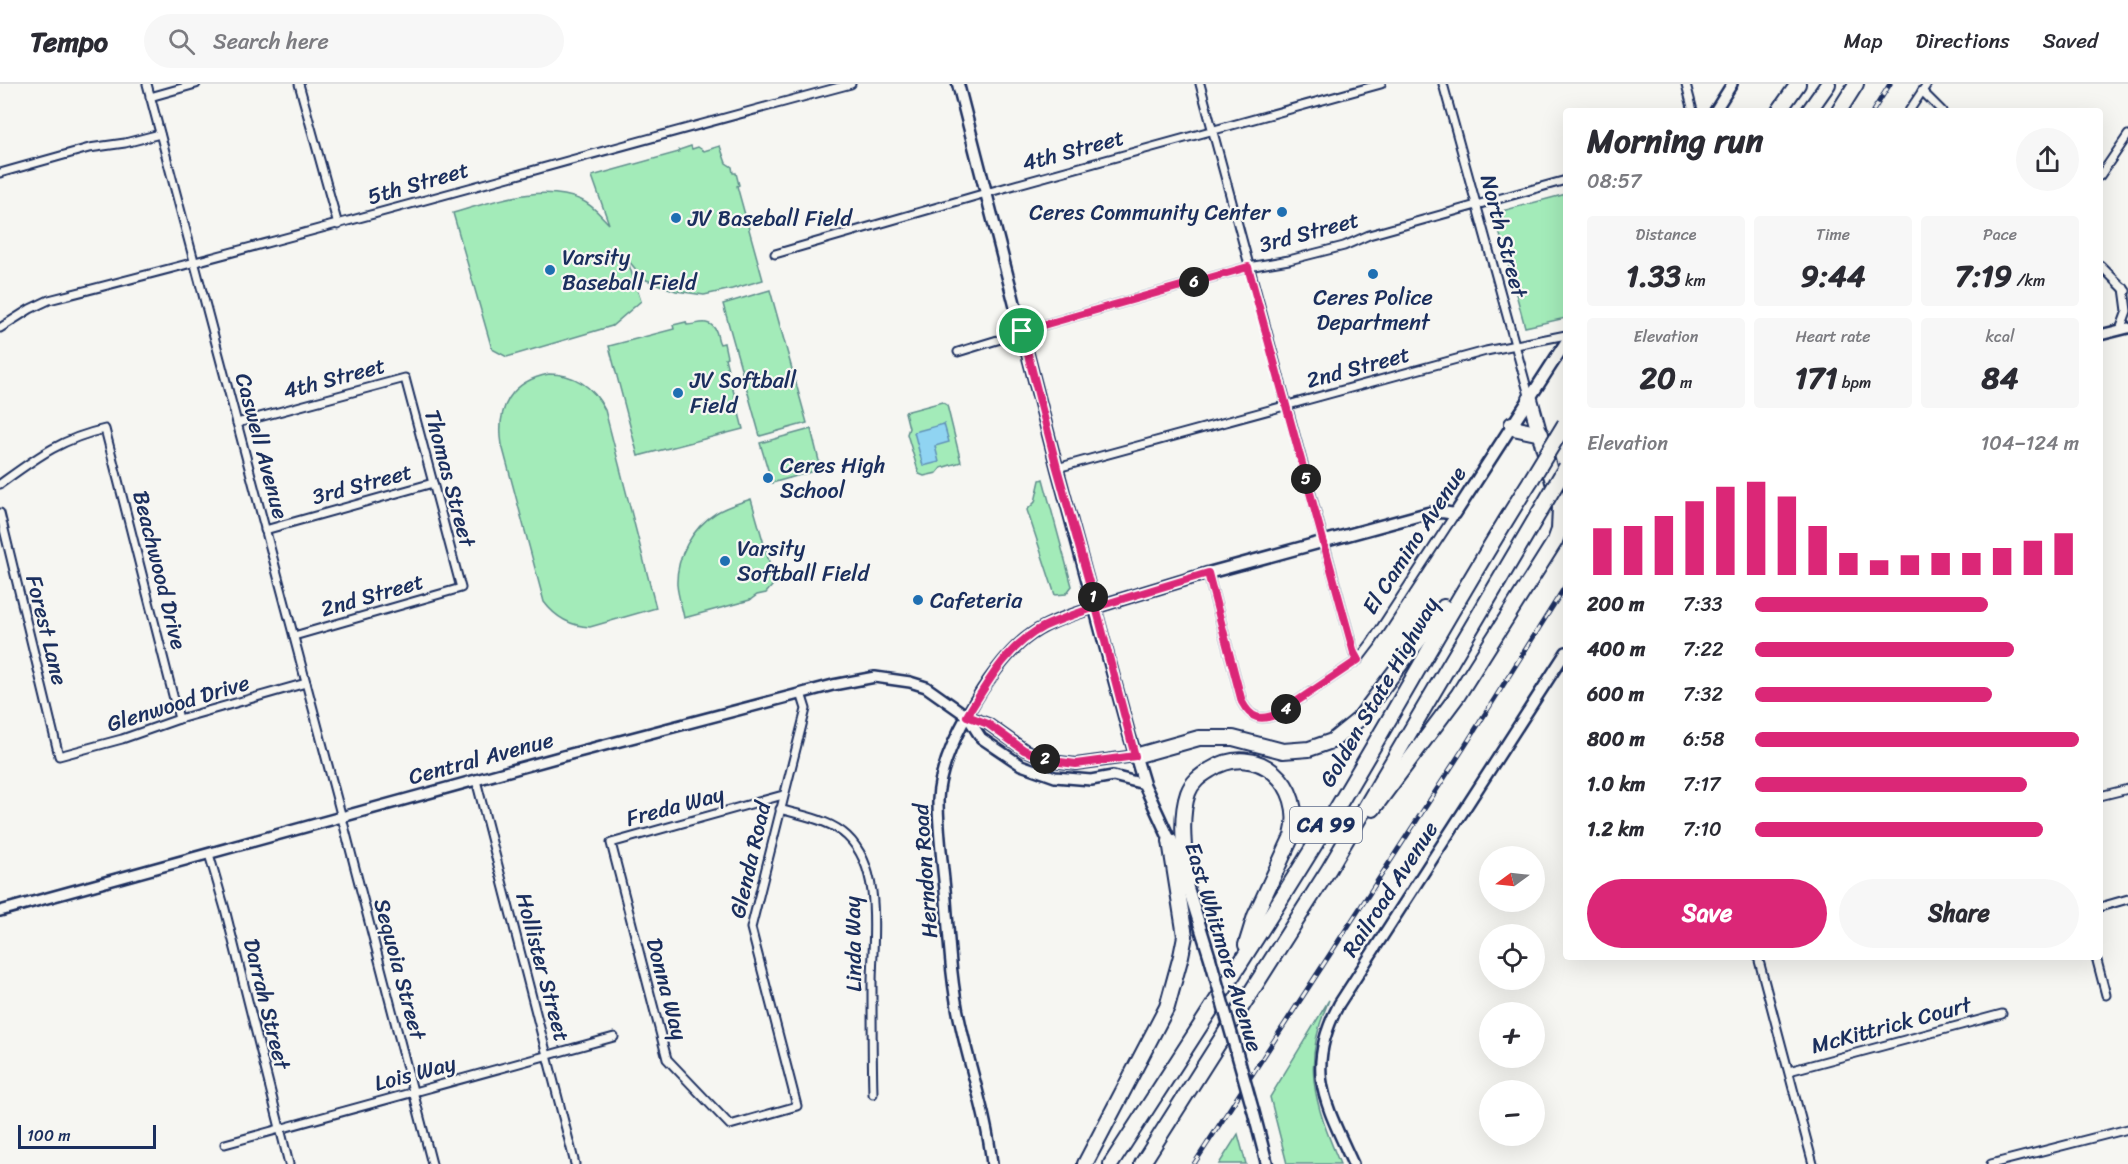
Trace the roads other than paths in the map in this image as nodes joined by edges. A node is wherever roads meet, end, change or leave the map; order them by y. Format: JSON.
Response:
{"nodes":[{"id":1,"x":147,"y":84,"type":"edge"},
{"id":2,"x":196,"y":84,"type":"edge"},
{"id":3,"x":299,"y":84,"type":"edge"},
{"id":4,"x":851,"y":84,"type":"edge"},
{"id":5,"x":958,"y":84,"type":"edge"},
{"id":6,"x":1200,"y":84,"type":"edge"},
{"id":7,"x":1381,"y":84,"type":"edge"},
{"id":8,"x":1443,"y":84,"type":"edge"},
{"id":9,"x":1686,"y":84,"type":"edge"},
{"id":10,"x":1732,"y":84,"type":"edge"},
{"id":11,"x":1788,"y":84,"type":"edge"},
{"id":12,"x":1798,"y":84,"type":"edge"},
{"id":13,"x":1828,"y":84,"type":"edge"},
{"id":14,"x":1856,"y":84,"type":"edge"},
{"id":15,"x":1924,"y":87,"type":"edge"},
{"id":16,"x":150,"y":97,"type":"junction"},
{"id":17,"x":1692,"y":108,"type":"edge"},
{"id":18,"x":1717,"y":108,"type":"edge"},
{"id":19,"x":1774,"y":108,"type":"edge"},
{"id":20,"x":1781,"y":108,"type":"edge"},
{"id":21,"x":1811,"y":108,"type":"edge"},
{"id":22,"x":1841,"y":108,"type":"edge"},
{"id":23,"x":1911,"y":108,"type":"edge"},
{"id":24,"x":1940,"y":108,"type":"edge"},
{"id":25,"x":1211,"y":131,"type":"junction"},
{"id":26,"x":160,"y":134,"type":"junction"},
{"id":27,"x":2128,"y":135,"type":"edge"},
{"id":28,"x":2103,"y":172,"type":"edge"},
{"id":29,"x":0,"y":173,"type":"edge"},
{"id":30,"x":1563,"y":181,"type":"edge"},
{"id":31,"x":986,"y":193,"type":"junction"},
{"id":32,"x":1476,"y":204,"type":"junction"},
{"id":33,"x":338,"y":225,"type":"junction"},
{"id":34,"x":775,"y":254,"type":"dead end"},
{"id":35,"x":194,"y":263,"type":"junction"},
{"id":36,"x":1248,"y":267,"type":"junction"},
{"id":37,"x":2103,"y":268,"type":"edge"},
{"id":38,"x":2126,"y":291,"type":"edge"},
{"id":39,"x":0,"y":328,"type":"edge"},
{"id":40,"x":2124,"y":329,"type":"edge"},
{"id":41,"x":1022,"y":331,"type":"junction"},
{"id":42,"x":2103,"y":334,"type":"edge"},
{"id":43,"x":1563,"y":335,"type":"edge"},
{"id":44,"x":1515,"y":345,"type":"junction"},
{"id":45,"x":1563,"y":347,"type":"edge"},
{"id":46,"x":958,"y":352,"type":"dead end"},
{"id":47,"x":405,"y":378,"type":"joint"},
{"id":48,"x":1530,"y":399,"type":"junction"},
{"id":49,"x":1286,"y":406,"type":"junction"},
{"id":50,"x":237,"y":423,"type":"junction"},
{"id":51,"x":1512,"y":424,"type":"junction"},
{"id":52,"x":1563,"y":429,"type":"edge"},
{"id":53,"x":1541,"y":434,"type":"junction"},
{"id":54,"x":1057,"y":468,"type":"junction"},
{"id":55,"x":1563,"y":472,"type":"edge"},
{"id":56,"x":433,"y":483,"type":"junction"},
{"id":57,"x":0,"y":484,"type":"edge"},
{"id":58,"x":0,"y":513,"type":"edge"},
{"id":59,"x":1455,"y":514,"type":"junction"},
{"id":60,"x":265,"y":530,"type":"junction"},
{"id":61,"x":1323,"y":542,"type":"junction"},
{"id":62,"x":1478,"y":563,"type":"junction"},
{"id":63,"x":1208,"y":573,"type":"junction"},
{"id":64,"x":461,"y":588,"type":"joint"},
{"id":65,"x":1096,"y":607,"type":"junction"},
{"id":66,"x":294,"y":636,"type":"junction"},
{"id":67,"x":1563,"y":657,"type":"edge"},
{"id":68,"x":1358,"y":660,"type":"junction"},
{"id":69,"x":306,"y":683,"type":"junction"},
{"id":70,"x":801,"y":693,"type":"junction"},
{"id":71,"x":967,"y":716,"type":"junction"},
{"id":72,"x":179,"y":719,"type":"junction"},
{"id":73,"x":59,"y":756,"type":"joint"},
{"id":74,"x":1135,"y":756,"type":"junction"},
{"id":75,"x":476,"y":780,"type":"junction"},
{"id":76,"x":1144,"y":784,"type":"junction"},
{"id":77,"x":2128,"y":789,"type":"edge"},
{"id":78,"x":783,"y":795,"type":"junction"},
{"id":79,"x":2103,"y":795,"type":"edge"},
{"id":80,"x":780,"y":810,"type":"junction"},
{"id":81,"x":342,"y":818,"type":"junction"},
{"id":82,"x":1170,"y":841,"type":"junction"},
{"id":83,"x":611,"y":843,"type":"joint"},
{"id":84,"x":209,"y":854,"type":"junction"},
{"id":85,"x":1329,"y":868,"type":"junction"},
{"id":86,"x":1187,"y":881,"type":"junction"},
{"id":87,"x":2128,"y":899,"type":"edge"},
{"id":88,"x":2103,"y":906,"type":"edge"},
{"id":89,"x":0,"y":911,"type":"edge"},
{"id":90,"x":1759,"y":960,"type":"edge"},
{"id":91,"x":2097,"y":960,"type":"edge"},
{"id":92,"x":1240,"y":964,"type":"junction"},
{"id":93,"x":2106,"y":995,"type":"dead end"},
{"id":94,"x":2002,"y":1014,"type":"dead end"},
{"id":95,"x":614,"y":1037,"type":"dead end"},
{"id":96,"x":548,"y":1055,"type":"junction"},
{"id":97,"x":1789,"y":1071,"type":"junction"},
{"id":98,"x":414,"y":1092,"type":"junction"},
{"id":99,"x":873,"y":1094,"type":"dead end"},
{"id":100,"x":797,"y":1106,"type":"joint"},
{"id":101,"x":280,"y":1129,"type":"junction"},
{"id":102,"x":2128,"y":1130,"type":"edge"},
{"id":103,"x":225,"y":1144,"type":"dead end"},
{"id":104,"x":289,"y":1164,"type":"edge"},
{"id":105,"x":432,"y":1164,"type":"edge"},
{"id":106,"x":575,"y":1164,"type":"edge"},
{"id":107,"x":992,"y":1164,"type":"edge"},
{"id":108,"x":1085,"y":1164,"type":"edge"},
{"id":109,"x":1111,"y":1164,"type":"edge"},
{"id":110,"x":1142,"y":1164,"type":"edge"},
{"id":111,"x":1267,"y":1164,"type":"edge"},
{"id":112,"x":1353,"y":1164,"type":"edge"},
{"id":113,"x":1813,"y":1164,"type":"edge"},
{"id":114,"x":1991,"y":1164,"type":"edge"}],
"edges":[{"from":1,"to":16,"type":"street","name":"Caswell Avenue"},
{"from":2,"to":16,"type":"street"},
{"from":3,"to":33,"type":"street"},
{"from":4,"to":33,"type":"street","name":"5th Street"},
{"from":5,"to":31,"type":"main road","name":"East Whitmore Avenue"},
{"from":6,"to":25,"type":"street"},
{"from":7,"to":25,"type":"street","name":"4th Street"},
{"from":8,"to":32,"type":"street","name":"North Street"},
{"from":9,"to":17,"type":"street"},
{"from":10,"to":18,"type":"street"},
{"from":11,"to":19,"type":"highway"},
{"from":12,"to":20,"type":"highway"},
{"from":13,"to":21,"type":"highway"},
{"from":14,"to":22,"type":"highway"},
{"from":15,"to":23,"type":"street"},
{"from":15,"to":24,"type":"street"},
{"from":16,"to":26,"type":"street","name":"Caswell Avenue"},
{"from":25,"to":31,"type":"street","name":"4th Street"},
{"from":25,"to":36,"type":"street"},
{"from":26,"to":29,"type":"street"},
{"from":26,"to":35,"type":"street","name":"Caswell Avenue"},
{"from":27,"to":28,"type":"street"},
{"from":30,"to":32,"type":"street","name":"3rd Street"},
{"from":31,"to":34,"type":"street","name":"4th Street"},
{"from":31,"to":41,"type":"main road","name":"East Whitmore Avenue"},
{"from":32,"to":36,"type":"street","name":"3rd Street"},
{"from":32,"to":44,"type":"street","name":"North Street"},
{"from":33,"to":35,"type":"street","name":"5th Street"},
{"from":35,"to":39,"type":"street","name":"5th Street"},
{"from":35,"to":50,"type":"street","name":"Caswell Avenue"},
{"from":36,"to":41,"type":"street","name":"3rd Street"},
{"from":36,"to":49,"type":"street"},
{"from":37,"to":38,"type":"street"},
{"from":38,"to":40,"type":"street"},
{"from":40,"to":42,"type":"street"},
{"from":41,"to":46,"type":"street","name":"3rd Street"},
{"from":41,"to":54,"type":"main road","name":"East Whitmore Avenue"},
{"from":43,"to":44,"type":"street","name":"2nd Street"},
{"from":44,"to":48,"type":"street","name":"North Street"},
{"from":44,"to":49,"type":"street","name":"2nd Street"},
{"from":45,"to":48,"type":"main road","name":"El Camino Avenue"},
{"from":47,"to":50,"type":"street","name":"4th Street"},
{"from":47,"to":56,"type":"street","name":"Thomas Street"},
{"from":48,"to":51,"type":"main road","name":"El Camino Avenue"},
{"from":48,"to":53,"type":"highway"},
{"from":49,"to":54,"type":"street","name":"2nd Street"},
{"from":49,"to":61,"type":"street"},
{"from":50,"to":60,"type":"street","name":"Caswell Avenue"},
{"from":51,"to":53,"type":"highway"},
{"from":51,"to":59,"type":"main road","name":"El Camino Avenue"},
{"from":52,"to":62,"type":"highway","name":"Golden State Highway","number":"CA 99","bridge":true},
{"from":53,"to":85,"type":"highway"},
{"from":54,"to":65,"type":"main road","name":"East Whitmore Avenue"},
{"from":55,"to":85,"type":"highway","name":"Golden State Highway","number":"CA 99","bridge":true},
{"from":56,"to":60,"type":"street","name":"3rd Street"},
{"from":56,"to":64,"type":"street","name":"Thomas Street"},
{"from":57,"to":72,"type":"street","name":"Beachwood Drive"},
{"from":58,"to":73,"type":"street","name":"Forest Lane"},
{"from":59,"to":61,"type":"main road"},
{"from":59,"to":68,"type":"street","name":"El Camino Avenue"},
{"from":60,"to":66,"type":"street","name":"Caswell Avenue"},
{"from":61,"to":63,"type":"main road"},
{"from":61,"to":68,"type":"street"},
{"from":62,"to":74,"type":"highway"},
{"from":62,"to":92,"type":"highway","name":"Golden State Highway","number":"CA 99"},
{"from":63,"to":65,"type":"main road"},
{"from":63,"to":68,"type":"street","name":"El Camino Avenue"},
{"from":64,"to":66,"type":"street","name":"2nd Street"},
{"from":65,"to":71,"type":"street","name":"Herndon Road"},
{"from":65,"to":74,"type":"main road","name":"East Whitmore Avenue"},
{"from":66,"to":69,"type":"street","name":"Caswell Avenue"},
{"from":67,"to":112,"type":"street","name":"Railroad Avenue"},
{"from":69,"to":72,"type":"street","name":"Glenwood Drive"},
{"from":69,"to":81,"type":"street","name":"Caswell Avenue"},
{"from":70,"to":71,"type":"street","name":"Central Avenue"},
{"from":70,"to":75,"type":"street","name":"Central Avenue"},
{"from":70,"to":78,"type":"street","name":"Glenda Road"},
{"from":71,"to":74,"type":"street"},
{"from":71,"to":76,"type":"street"},
{"from":71,"to":107,"type":"street","name":"Herndon Road"},
{"from":72,"to":73,"type":"street","name":"Glenwood Drive"},
{"from":74,"to":76,"type":"main road","name":"East Whitmore Avenue"},
{"from":75,"to":81,"type":"street","name":"Central Avenue"},
{"from":75,"to":96,"type":"street","name":"Hollister Street"},
{"from":76,"to":82,"type":"main road","name":"East Whitmore Avenue"},
{"from":77,"to":79,"type":"street"},
{"from":78,"to":80,"type":"street","name":"Glenda Road"},
{"from":78,"to":83,"type":"street","name":"Freda Way"},
{"from":80,"to":99,"type":"street","name":"Linda Way"},
{"from":80,"to":100,"type":"street","name":"Glenda Road"},
{"from":81,"to":84,"type":"street","name":"Central Avenue"},
{"from":81,"to":98,"type":"street","name":"Sequoia Street"},
{"from":82,"to":86,"type":"main road","name":"East Whitmore Avenue"},
{"from":82,"to":108,"type":"highway"},
{"from":83,"to":100,"type":"street","name":"Donna Way"},
{"from":84,"to":89,"type":"street","name":"Central Avenue"},
{"from":84,"to":101,"type":"street","name":"Darrah Street"},
{"from":85,"to":110,"type":"highway","name":"Golden State Highway","number":"CA 99"},
{"from":86,"to":92,"type":"highway"},
{"from":86,"to":111,"type":"main road","name":"East Whitmore Avenue","bridge":true},
{"from":87,"to":88,"type":"street"},
{"from":90,"to":97,"type":"street"},
{"from":91,"to":93,"type":"street"},
{"from":92,"to":109,"type":"highway","name":"Golden State Highway","number":"CA 99"},
{"from":94,"to":97,"type":"street","name":"McKittrick Court"},
{"from":95,"to":96,"type":"street","name":"Lois Way"},
{"from":96,"to":98,"type":"street","name":"Lois Way"},
{"from":96,"to":106,"type":"street","name":"Hollister Street"},
{"from":97,"to":113,"type":"street"},
{"from":98,"to":101,"type":"street","name":"Lois Way"},
{"from":98,"to":105,"type":"street","name":"Sequoia Street"},
{"from":101,"to":103,"type":"street","name":"Lois Way"},
{"from":101,"to":104,"type":"street","name":"Darrah Street"},
{"from":102,"to":114,"type":"street"}]}
